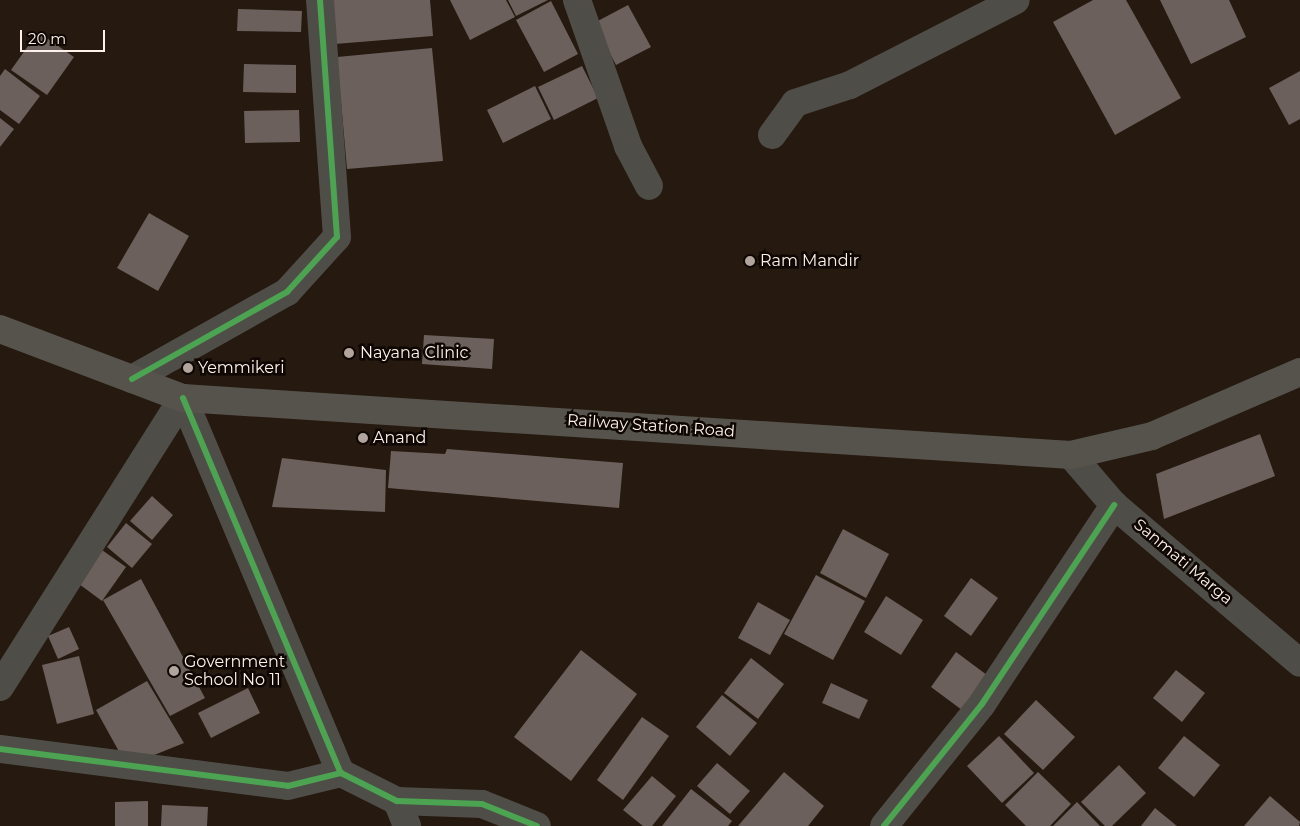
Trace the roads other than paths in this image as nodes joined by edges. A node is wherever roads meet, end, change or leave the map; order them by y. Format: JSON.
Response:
{"nodes":[{"id":1,"x":320,"y":0,"type":"edge"},
{"id":2,"x":577,"y":0,"type":"edge"},
{"id":3,"x":1016,"y":0,"type":"edge"},
{"id":4,"x":772,"y":135,"type":"dead end"},
{"id":5,"x":649,"y":186,"type":"dead end"},
{"id":6,"x":0,"y":329,"type":"edge"},
{"id":7,"x":1300,"y":372,"type":"edge"},
{"id":8,"x":132,"y":379,"type":"junction"},
{"id":9,"x":184,"y":398,"type":"junction"},
{"id":10,"x":1071,"y":456,"type":"junction"},
{"id":11,"x":1114,"y":506,"type":"junction"},
{"id":12,"x":1300,"y":663,"type":"edge"},
{"id":13,"x":0,"y":687,"type":"edge"},
{"id":14,"x":0,"y":749,"type":"edge"},
{"id":15,"x":341,"y":772,"type":"junction"},
{"id":16,"x":397,"y":801,"type":"junction"},
{"id":17,"x":407,"y":826,"type":"edge"},
{"id":18,"x":537,"y":826,"type":"edge"},
{"id":19,"x":884,"y":826,"type":"edge"}],
"edges":[{"from":1,"to":8,"type":"street"},
{"from":2,"to":5,"type":"street"},
{"from":3,"to":4,"type":"street"},
{"from":6,"to":8,"type":"main road","name":"Railway Station Road"},
{"from":7,"to":10,"type":"main road","name":"Railway Station Road"},
{"from":8,"to":9,"type":"main road","name":"Railway Station Road"},
{"from":9,"to":10,"type":"main road","name":"Railway Station Road"},
{"from":9,"to":13,"type":"street"},
{"from":9,"to":15,"type":"street"},
{"from":10,"to":11,"type":"street","name":"Sanmati Marga"},
{"from":11,"to":12,"type":"street","name":"Sanmati Marga"},
{"from":11,"to":19,"type":"street"},
{"from":14,"to":15,"type":"street"},
{"from":15,"to":16,"type":"street"},
{"from":16,"to":17,"type":"street"},
{"from":16,"to":18,"type":"street"}]}
